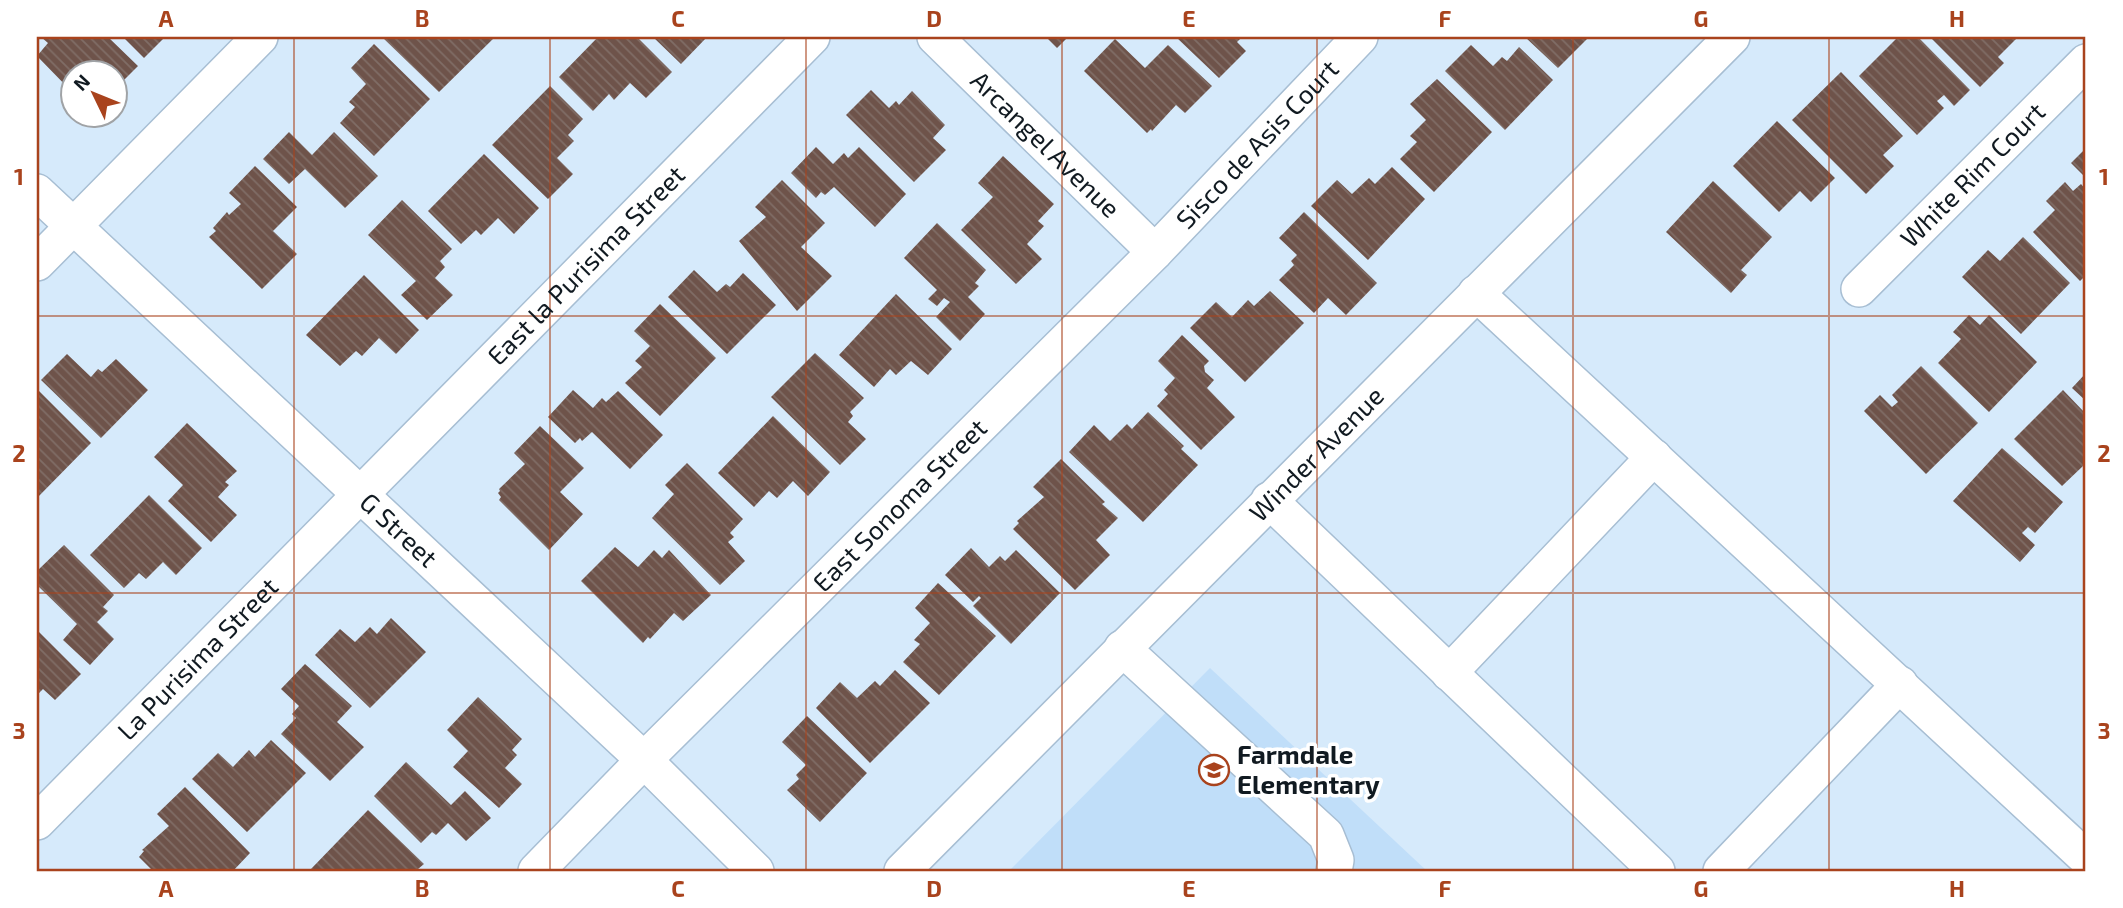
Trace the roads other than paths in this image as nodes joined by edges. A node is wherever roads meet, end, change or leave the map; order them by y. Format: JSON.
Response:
{"nodes":[{"id":1,"x":260,"y":37,"type":"edge"},
{"id":2,"x":812,"y":37,"type":"edge"},
{"id":3,"x":935,"y":37,"type":"edge"},
{"id":4,"x":1360,"y":37,"type":"edge"},
{"id":5,"x":1732,"y":37,"type":"edge"},
{"id":6,"x":2086,"y":62,"type":"edge"},
{"id":7,"x":37,"y":192,"type":"edge"},
{"id":8,"x":73,"y":226,"type":"junction"},
{"id":9,"x":1155,"y":252,"type":"junction"},
{"id":10,"x":37,"y":263,"type":"edge"},
{"id":11,"x":1859,"y":289,"type":"dead end"},
{"id":12,"x":1476,"y":293,"type":"junction"},
{"id":13,"x":1654,"y":457,"type":"junction"},
{"id":14,"x":360,"y":495,"type":"junction"},
{"id":15,"x":1269,"y":500,"type":"junction"},
{"id":16,"x":1122,"y":648,"type":"junction"},
{"id":17,"x":1449,"y":673,"type":"junction"},
{"id":18,"x":1900,"y":684,"type":"junction"},
{"id":19,"x":644,"y":760,"type":"junction"},
{"id":20,"x":37,"y":822,"type":"edge"},
{"id":21,"x":2086,"y":858,"type":"edge"},
{"id":22,"x":536,"y":871,"type":"edge"},
{"id":23,"x":756,"y":871,"type":"edge"},
{"id":24,"x":902,"y":871,"type":"edge"},
{"id":25,"x":1335,"y":871,"type":"edge"},
{"id":26,"x":1657,"y":871,"type":"edge"},
{"id":27,"x":1721,"y":871,"type":"edge"}],
"edges":[{"from":1,"to":8,"type":"street"},
{"from":2,"to":14,"type":"street","name":"East la Purisima Street"},
{"from":3,"to":9,"type":"street","name":"Arcangel Avenue"},
{"from":4,"to":9,"type":"street","name":"Sisco de Asis Court"},
{"from":5,"to":12,"type":"street","name":"Winder Avenue"},
{"from":6,"to":11,"type":"street","name":"White Rim Court"},
{"from":7,"to":8,"type":"street","name":"G Street"},
{"from":8,"to":10,"type":"street"},
{"from":8,"to":14,"type":"street","name":"G Street"},
{"from":9,"to":19,"type":"street","name":"East Sonoma Street"},
{"from":12,"to":13,"type":"street"},
{"from":12,"to":15,"type":"street","name":"Winder Avenue"},
{"from":13,"to":17,"type":"street"},
{"from":13,"to":18,"type":"street"},
{"from":14,"to":19,"type":"street","name":"G Street"},
{"from":14,"to":20,"type":"street","name":"La Purisima Street"},
{"from":15,"to":16,"type":"street","name":"Winder Avenue"},
{"from":15,"to":17,"type":"street"},
{"from":16,"to":24,"type":"street","name":"Winder Avenue"},
{"from":16,"to":25,"type":"street"},
{"from":17,"to":26,"type":"street"},
{"from":18,"to":21,"type":"street"},
{"from":18,"to":27,"type":"street"},
{"from":19,"to":22,"type":"street","name":"East Sonoma Street"},
{"from":19,"to":23,"type":"street","name":"G Street"}]}
